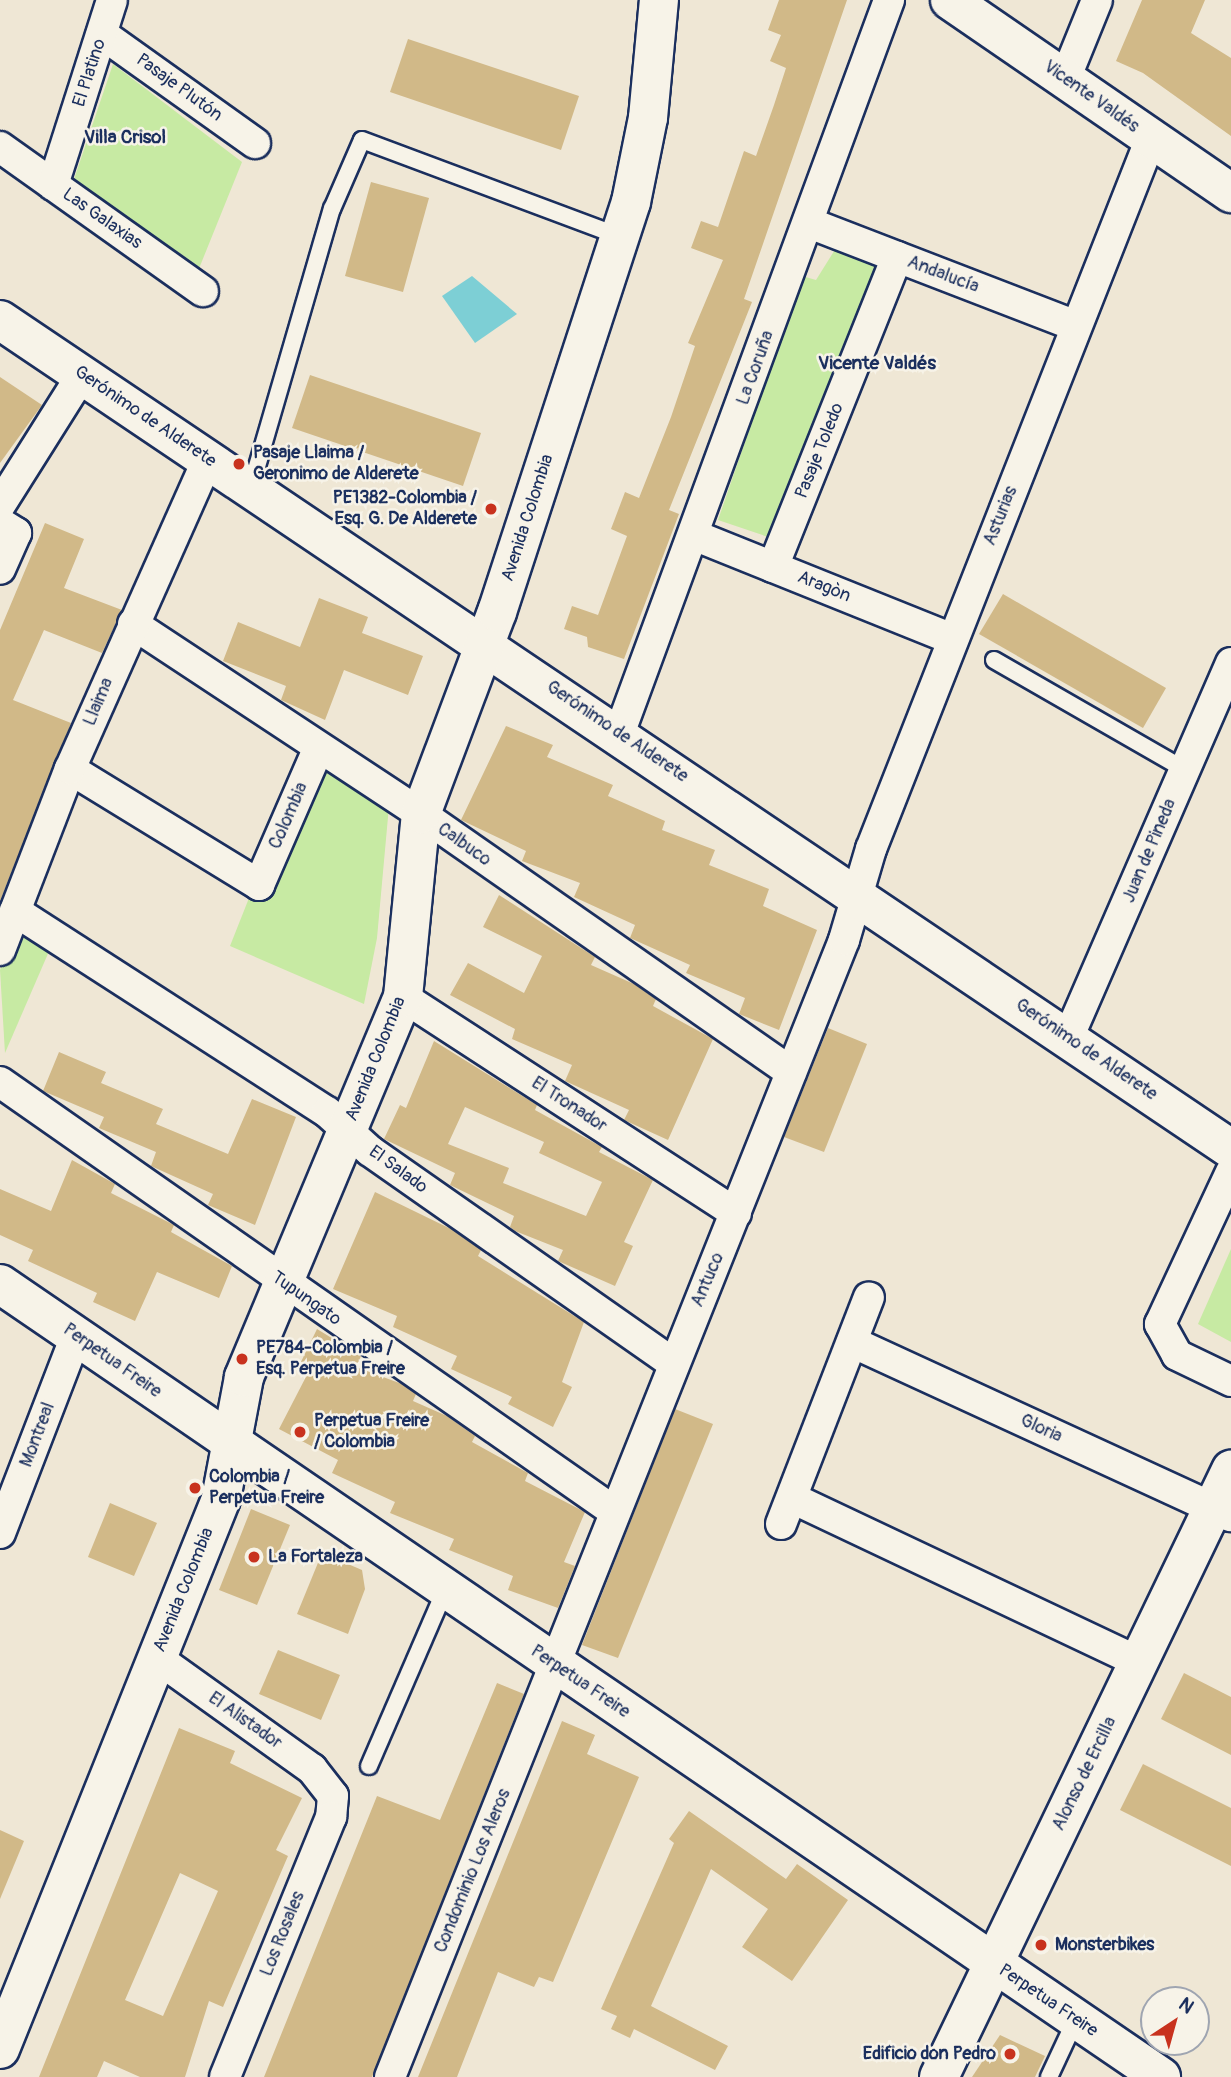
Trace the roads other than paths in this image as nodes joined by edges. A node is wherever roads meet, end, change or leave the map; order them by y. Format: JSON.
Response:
{"nodes":[{"id":1,"x":112,"y":0,"type":"edge"},
{"id":2,"x":659,"y":0,"type":"edge"},
{"id":3,"x":890,"y":0,"type":"edge"},
{"id":4,"x":950,"y":0,"type":"edge"},
{"id":5,"x":1097,"y":0,"type":"edge"},
{"id":6,"x":102,"y":34,"type":"junction"},
{"id":7,"x":1065,"y":79,"type":"junction"},
{"id":8,"x":1151,"y":138,"type":"junction"},
{"id":9,"x":255,"y":143,"type":"dead end"},
{"id":10,"x":0,"y":147,"type":"edge"},
{"id":11,"x":53,"y":185,"type":"junction"},
{"id":12,"x":1231,"y":193,"type":"edge"},
{"id":13,"x":809,"y":223,"type":"junction"},
{"id":14,"x":621,"y":237,"type":"junction"},
{"id":15,"x":897,"y":257,"type":"junction"},
{"id":16,"x":203,"y":291,"type":"dead end"},
{"id":17,"x":0,"y":320,"type":"edge"},
{"id":18,"x":1076,"y":326,"type":"junction"},
{"id":19,"x":82,"y":375,"type":"junction"},
{"id":20,"x":208,"y":459,"type":"junction"},
{"id":21,"x":251,"y":487,"type":"junction"},
{"id":22,"x":0,"y":505,"type":"edge"},
{"id":23,"x":8,"y":528,"type":"edge"},
{"id":24,"x":696,"y":536,"type":"junction"},
{"id":25,"x":773,"y":567,"type":"junction"},
{"id":26,"x":0,"y":569,"type":"edge"},
{"id":27,"x":133,"y":624,"type":"junction"},
{"id":28,"x":952,"y":639,"type":"junction"},
{"id":29,"x":485,"y":643,"type":"junction"},
{"id":30,"x":994,"y":660,"type":"dead end"},
{"id":31,"x":1231,"y":663,"type":"edge"},
{"id":32,"x":619,"y":734,"type":"junction"},
{"id":33,"x":319,"y":747,"type":"junction"},
{"id":34,"x":70,"y":769,"type":"junction"},
{"id":35,"x":1185,"y":770,"type":"junction"},
{"id":36,"x":421,"y":814,"type":"junction"},
{"id":37,"x":857,"y":895,"type":"junction"},
{"id":38,"x":15,"y":911,"type":"junction"},
{"id":39,"x":0,"y":950,"type":"edge"},
{"id":40,"x":403,"y":997,"type":"junction"},
{"id":41,"x":1068,"y":1038,"type":"junction"},
{"id":42,"x":791,"y":1072,"type":"junction"},
{"id":43,"x":0,"y":1082,"type":"edge"},
{"id":44,"x":348,"y":1130,"type":"junction"},
{"id":45,"x":1231,"y":1149,"type":"edge"},
{"id":46,"x":1231,"y":1172,"type":"edge"},
{"id":47,"x":736,"y":1213,"type":"junction"},
{"id":48,"x":0,"y":1284,"type":"edge"},
{"id":49,"x":283,"y":1284,"type":"junction"},
{"id":50,"x":869,"y":1297,"type":"dead end"},
{"id":51,"x":76,"y":1336,"type":"junction"},
{"id":52,"x":852,"y":1342,"type":"junction"},
{"id":53,"x":674,"y":1363,"type":"junction"},
{"id":54,"x":1231,"y":1381,"type":"edge"},
{"id":55,"x":231,"y":1443,"type":"junction"},
{"id":56,"x":1231,"y":1470,"type":"edge"},
{"id":57,"x":615,"y":1512,"type":"junction"},
{"id":58,"x":1222,"y":1512,"type":"edge"},
{"id":59,"x":0,"y":1533,"type":"edge"},
{"id":60,"x":445,"y":1590,"type":"junction"},
{"id":61,"x":157,"y":1658,"type":"junction"},
{"id":62,"x":1139,"y":1662,"type":"junction"},
{"id":63,"x":555,"y":1665,"type":"junction"},
{"id":64,"x":369,"y":1766,"type":"dead end"},
{"id":65,"x":330,"y":1789,"type":"joint"},
{"id":66,"x":994,"y":1964,"type":"junction"},
{"id":67,"x":1076,"y":2020,"type":"junction"},
{"id":68,"x":0,"y":2049,"type":"edge"},
{"id":69,"x":1153,"y":2075,"type":"edge"},
{"id":70,"x":225,"y":2077,"type":"edge"},
{"id":71,"x":390,"y":2077,"type":"edge"},
{"id":72,"x":939,"y":2077,"type":"edge"},
{"id":73,"x":1049,"y":2077,"type":"edge"}],
"edges":[{"from":1,"to":6,"type":"street","name":"El Platino"},
{"from":2,"to":14,"type":"street","name":"Avenida Colombia"},
{"from":3,"to":13,"type":"street","name":"La Coruña"},
{"from":4,"to":7,"type":"street","name":"Vicente Valdés"},
{"from":5,"to":7,"type":"street"},
{"from":6,"to":9,"type":"street","name":"Pasaje Plutón"},
{"from":6,"to":11,"type":"street","name":"El Platino"},
{"from":7,"to":8,"type":"street","name":"Vicente Valdés"},
{"from":8,"to":12,"type":"street","name":"Vicente Valdés"},
{"from":8,"to":18,"type":"street","name":"Asturias"},
{"from":10,"to":11,"type":"street","name":"Las Galaxias"},
{"from":11,"to":16,"type":"street","name":"Las Galaxias"},
{"from":13,"to":15,"type":"street","name":"Andalucía"},
{"from":13,"to":24,"type":"street","name":"La Coruña"},
{"from":14,"to":21,"type":"lane"},
{"from":14,"to":29,"type":"street","name":"Avenida Colombia"},
{"from":15,"to":18,"type":"street","name":"Andalucía"},
{"from":15,"to":25,"type":"street","name":"Pasaje Toledo"},
{"from":17,"to":19,"type":"street","name":"Gerónimo de Alderete"},
{"from":18,"to":28,"type":"street","name":"Asturias"},
{"from":19,"to":20,"type":"street","name":"Gerónimo de Alderete"},
{"from":19,"to":22,"type":"street"},
{"from":20,"to":21,"type":"street","name":"Gerónimo de Alderete"},
{"from":20,"to":27,"type":"street","name":"Llaima"},
{"from":21,"to":29,"type":"street","name":"Gerónimo de Alderete"},
{"from":23,"to":26,"type":"street"},
{"from":24,"to":25,"type":"street","name":"Aragòn"},
{"from":24,"to":32,"type":"street","name":"La Coruña"},
{"from":25,"to":28,"type":"street","name":"Aragòn"},
{"from":27,"to":33,"type":"street","name":"Calbuco"},
{"from":27,"to":34,"type":"street","name":"Llaima"},
{"from":28,"to":37,"type":"street","name":"Asturias"},
{"from":29,"to":32,"type":"street","name":"Gerónimo de Alderete"},
{"from":29,"to":36,"type":"street","name":"Avenida Colombia"},
{"from":30,"to":35,"type":"lane"},
{"from":31,"to":35,"type":"street","name":"Juan de Pineda"},
{"from":32,"to":37,"type":"street","name":"Gerónimo de Alderete"},
{"from":33,"to":34,"type":"street","name":"Colombia"},
{"from":33,"to":36,"type":"street","name":"Calbuco"},
{"from":34,"to":38,"type":"street","name":"Llaima"},
{"from":35,"to":41,"type":"street","name":"Juan de Pineda"},
{"from":36,"to":40,"type":"street","name":"Avenida Colombia"},
{"from":36,"to":42,"type":"street","name":"Calbuco"},
{"from":37,"to":41,"type":"street","name":"Gerónimo de Alderete"},
{"from":37,"to":42,"type":"street","name":"Antuco"},
{"from":38,"to":39,"type":"street","name":"Llaima"},
{"from":38,"to":44,"type":"street","name":"El Salado"},
{"from":40,"to":44,"type":"street","name":"Avenida Colombia"},
{"from":40,"to":47,"type":"street","name":"El Tronador"},
{"from":41,"to":45,"type":"street","name":"Gerónimo de Alderete"},
{"from":42,"to":47,"type":"street","name":"Antuco"},
{"from":43,"to":49,"type":"street","name":"Tupungato"},
{"from":44,"to":49,"type":"street","name":"Avenida Colombia"},
{"from":44,"to":53,"type":"street","name":"El Salado"},
{"from":46,"to":54,"type":"street"},
{"from":47,"to":53,"type":"street","name":"Antuco"},
{"from":48,"to":51,"type":"street","name":"Perpetua Freire"},
{"from":49,"to":55,"type":"street","name":"Avenida Colombia"},
{"from":49,"to":57,"type":"street","name":"Tupungato"},
{"from":50,"to":52,"type":"street"},
{"from":51,"to":55,"type":"street","name":"Perpetua Freire"},
{"from":51,"to":59,"type":"street","name":"Montreal"},
{"from":52,"to":58,"type":"street","name":"Gloria"},
{"from":52,"to":62,"type":"street"},
{"from":53,"to":57,"type":"street","name":"Antuco"},
{"from":55,"to":60,"type":"street","name":"Perpetua Freire"},
{"from":55,"to":61,"type":"street","name":"Avenida Colombia"},
{"from":56,"to":58,"type":"street","name":"Alonso de Ercilla"},
{"from":57,"to":63,"type":"street","name":"Antuco"},
{"from":58,"to":62,"type":"street","name":"Alonso de Ercilla"},
{"from":60,"to":63,"type":"street","name":"Perpetua Freire"},
{"from":60,"to":64,"type":"lane"},
{"from":61,"to":65,"type":"street","name":"El Alistador"},
{"from":61,"to":68,"type":"street","name":"Avenida Colombia"},
{"from":62,"to":66,"type":"street","name":"Alonso de Ercilla"},
{"from":63,"to":66,"type":"street","name":"Perpetua Freire"},
{"from":63,"to":71,"type":"street","name":"Condominio Los Aleros"},
{"from":65,"to":70,"type":"street","name":"Los Rosales"},
{"from":66,"to":67,"type":"street","name":"Perpetua Freire"},
{"from":66,"to":72,"type":"street","name":"Alonso de Ercilla"},
{"from":67,"to":69,"type":"street","name":"Perpetua Freire"},
{"from":67,"to":73,"type":"lane"}]}
